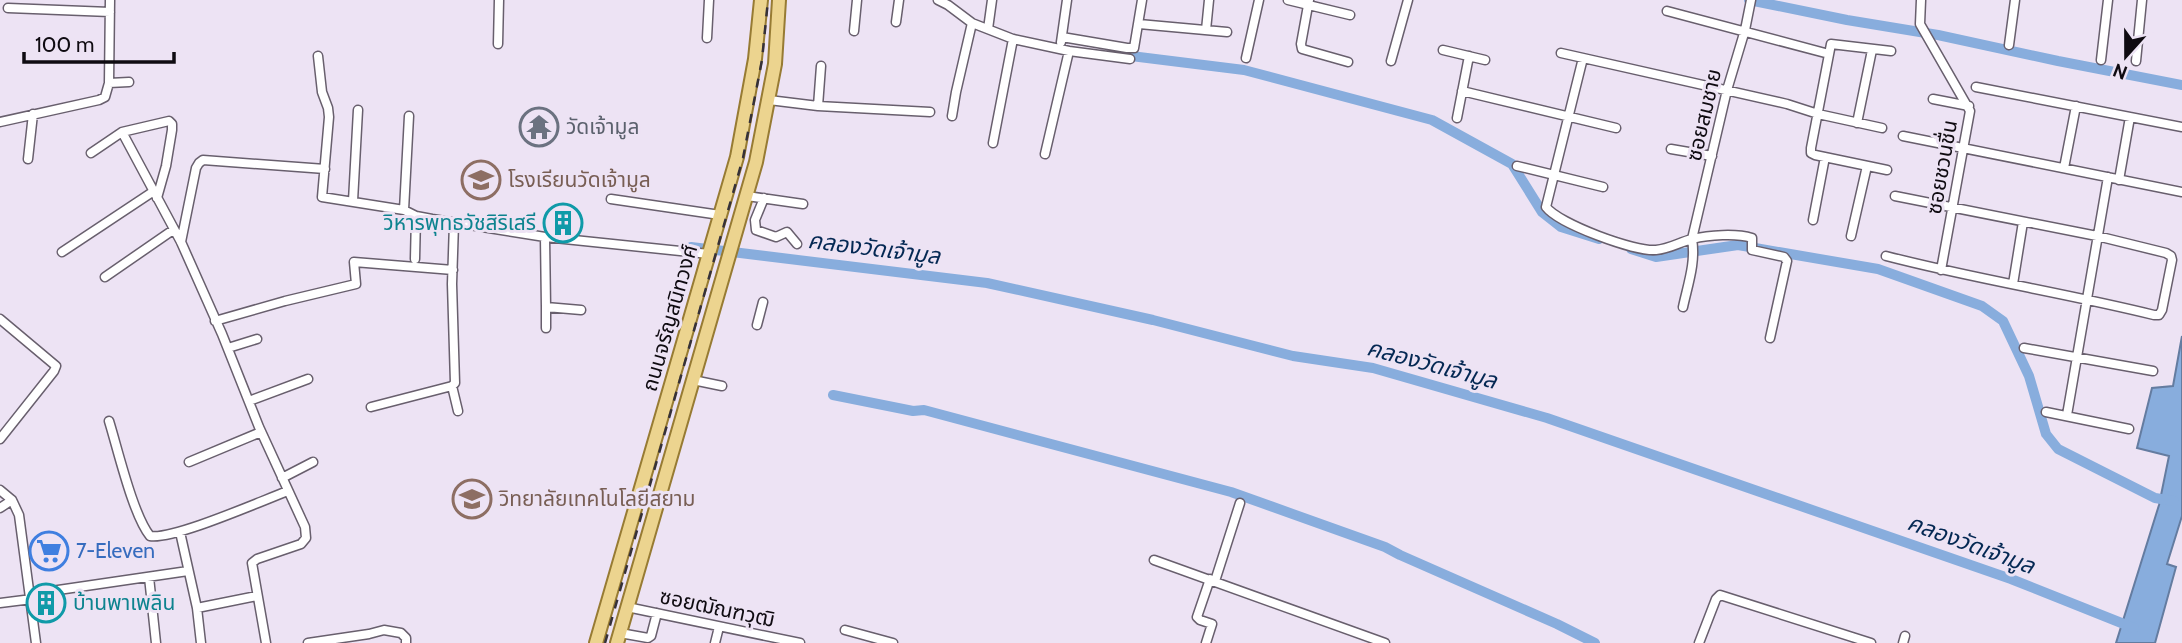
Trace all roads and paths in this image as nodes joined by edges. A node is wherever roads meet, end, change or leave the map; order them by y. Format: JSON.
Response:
{"nodes":[{"id":1,"x":110,"y":0,"type":"edge"},
{"id":2,"x":499,"y":0,"type":"edge"},
{"id":3,"x":709,"y":0,"type":"edge"},
{"id":4,"x":761,"y":0,"type":"edge"},
{"id":5,"x":779,"y":0,"type":"edge"},
{"id":6,"x":857,"y":0,"type":"edge"},
{"id":7,"x":899,"y":0,"type":"edge"},
{"id":8,"x":938,"y":0,"type":"edge"},
{"id":9,"x":992,"y":0,"type":"edge"},
{"id":10,"x":1067,"y":0,"type":"edge"},
{"id":11,"x":1142,"y":0,"type":"edge"},
{"id":12,"x":1209,"y":0,"type":"edge"},
{"id":13,"x":1259,"y":0,"type":"edge"},
{"id":14,"x":1287,"y":0,"type":"edge"},
{"id":15,"x":1408,"y":0,"type":"edge"},
{"id":16,"x":1921,"y":0,"type":"edge"},
{"id":17,"x":2015,"y":0,"type":"edge"},
{"id":18,"x":2108,"y":0,"type":"edge"},
{"id":19,"x":2143,"y":0,"type":"edge"},
{"id":20,"x":949,"y":2,"type":"edge"},
{"id":21,"x":1308,"y":2,"type":"edge"},
{"id":22,"x":1751,"y":4,"type":"edge"},
{"id":23,"x":8,"y":8,"type":"dead end"},
{"id":24,"x":1667,"y":11,"type":"dead end"},
{"id":25,"x":110,"y":12,"type":"junction"},
{"id":26,"x":1350,"y":15,"type":"dead end"},
{"id":27,"x":896,"y":22,"type":"dead end"},
{"id":28,"x":972,"y":23,"type":"junction"},
{"id":29,"x":1139,"y":24,"type":"junction"},
{"id":30,"x":988,"y":29,"type":"junction"},
{"id":31,"x":1206,"y":30,"type":"junction"},
{"id":32,"x":1745,"y":30,"type":"junction"},
{"id":33,"x":854,"y":31,"type":"dead end"},
{"id":34,"x":1227,"y":32,"type":"dead end"},
{"id":35,"x":1062,"y":37,"type":"junction"},
{"id":36,"x":707,"y":38,"type":"dead end"},
{"id":37,"x":1013,"y":39,"type":"junction"},
{"id":38,"x":498,"y":44,"type":"dead end"},
{"id":39,"x":2008,"y":45,"type":"dead end"},
{"id":40,"x":1064,"y":50,"type":"junction"},
{"id":41,"x":1443,"y":50,"type":"dead end"},
{"id":42,"x":1872,"y":50,"type":"junction"},
{"id":43,"x":1891,"y":51,"type":"dead end"},
{"id":44,"x":1561,"y":53,"type":"dead end"},
{"id":45,"x":1829,"y":54,"type":"junction"},
{"id":46,"x":318,"y":56,"type":"dead end"},
{"id":47,"x":1469,"y":56,"type":"junction"},
{"id":48,"x":1246,"y":58,"type":"dead end"},
{"id":49,"x":1583,"y":58,"type":"junction"},
{"id":50,"x":1130,"y":59,"type":"dead end"},
{"id":51,"x":1485,"y":60,"type":"dead end"},
{"id":52,"x":2101,"y":60,"type":"dead end"},
{"id":53,"x":1391,"y":61,"type":"dead end"},
{"id":54,"x":2136,"y":61,"type":"dead end"},
{"id":55,"x":1348,"y":62,"type":"dead end"},
{"id":56,"x":821,"y":66,"type":"dead end"},
{"id":57,"x":129,"y":82,"type":"dead end"},
{"id":58,"x":109,"y":83,"type":"junction"},
{"id":59,"x":1976,"y":87,"type":"dead end"},
{"id":60,"x":1727,"y":90,"type":"junction"},
{"id":61,"x":1462,"y":91,"type":"junction"},
{"id":62,"x":749,"y":97,"type":"junction"},
{"id":63,"x":1933,"y":99,"type":"dead end"},
{"id":64,"x":769,"y":100,"type":"junction"},
{"id":65,"x":818,"y":106,"type":"junction"},
{"id":66,"x":1969,"y":106,"type":"junction"},
{"id":67,"x":2076,"y":106,"type":"junction"},
{"id":68,"x":359,"y":110,"type":"dead end"},
{"id":69,"x":930,"y":112,"type":"dead end"},
{"id":70,"x":33,"y":114,"type":"junction"},
{"id":71,"x":1818,"y":114,"type":"junction"},
{"id":72,"x":409,"y":116,"type":"dead end"},
{"id":73,"x":952,"y":116,"type":"dead end"},
{"id":74,"x":1569,"y":116,"type":"junction"},
{"id":75,"x":2130,"y":117,"type":"junction"},
{"id":76,"x":1457,"y":118,"type":"dead end"},
{"id":77,"x":0,"y":122,"type":"edge"},
{"id":78,"x":1857,"y":123,"type":"junction"},
{"id":79,"x":2182,"y":127,"type":"edge"},
{"id":80,"x":1616,"y":128,"type":"dead end"},
{"id":81,"x":1882,"y":128,"type":"dead end"},
{"id":82,"x":122,"y":132,"type":"junction"},
{"id":83,"x":1903,"y":136,"type":"dead end"},
{"id":84,"x":993,"y":143,"type":"dead end"},
{"id":85,"x":1963,"y":148,"type":"junction"},
{"id":86,"x":1671,"y":149,"type":"dead end"},
{"id":87,"x":90,"y":153,"type":"dead end"},
{"id":88,"x":1045,"y":154,"type":"dead end"},
{"id":89,"x":1712,"y":156,"type":"junction"},
{"id":90,"x":1825,"y":157,"type":"junction"},
{"id":91,"x":28,"y":159,"type":"dead end"},
{"id":92,"x":1517,"y":166,"type":"dead end"},
{"id":93,"x":1867,"y":166,"type":"junction"},
{"id":94,"x":2064,"y":168,"type":"junction"},
{"id":95,"x":325,"y":169,"type":"junction"},
{"id":96,"x":1887,"y":170,"type":"dead end"},
{"id":97,"x":1554,"y":174,"type":"junction"},
{"id":98,"x":2108,"y":177,"type":"junction"},
{"id":99,"x":2119,"y":180,"type":"junction"},
{"id":100,"x":1602,"y":187,"type":"dead end"},
{"id":101,"x":2182,"y":192,"type":"edge"},
{"id":102,"x":156,"y":195,"type":"junction"},
{"id":103,"x":747,"y":195,"type":"junction"},
{"id":104,"x":1895,"y":196,"type":"dead end"},
{"id":105,"x":764,"y":198,"type":"junction"},
{"id":106,"x":611,"y":199,"type":"dead end"},
{"id":107,"x":353,"y":201,"type":"junction"},
{"id":108,"x":803,"y":204,"type":"dead end"},
{"id":109,"x":1952,"y":209,"type":"junction"},
{"id":110,"x":404,"y":210,"type":"junction"},
{"id":111,"x":720,"y":215,"type":"junction"},
{"id":112,"x":416,"y":216,"type":"junction"},
{"id":113,"x":1813,"y":220,"type":"dead end"},
{"id":114,"x":2024,"y":222,"type":"junction"},
{"id":115,"x":454,"y":223,"type":"junction"},
{"id":116,"x":173,"y":230,"type":"junction"},
{"id":117,"x":1851,"y":236,"type":"dead end"},
{"id":118,"x":2097,"y":236,"type":"junction"},
{"id":119,"x":545,"y":237,"type":"junction"},
{"id":120,"x":181,"y":242,"type":"junction"},
{"id":121,"x":797,"y":244,"type":"dead end"},
{"id":122,"x":1693,"y":244,"type":"junction"},
{"id":123,"x":710,"y":250,"type":"junction"},
{"id":124,"x":62,"y":252,"type":"dead end"},
{"id":125,"x":1886,"y":256,"type":"dead end"},
{"id":126,"x":415,"y":259,"type":"dead end"},
{"id":127,"x":453,"y":270,"type":"junction"},
{"id":128,"x":1941,"y":270,"type":"junction"},
{"id":129,"x":105,"y":277,"type":"dead end"},
{"id":130,"x":2013,"y":284,"type":"junction"},
{"id":131,"x":2088,"y":299,"type":"junction"},
{"id":132,"x":763,"y":302,"type":"dead end"},
{"id":133,"x":546,"y":307,"type":"junction"},
{"id":134,"x":1683,"y":307,"type":"dead end"},
{"id":135,"x":580,"y":310,"type":"dead end"},
{"id":136,"x":0,"y":319,"type":"edge"},
{"id":137,"x":215,"y":321,"type":"junction"},
{"id":138,"x":757,"y":325,"type":"dead end"},
{"id":139,"x":546,"y":328,"type":"dead end"},
{"id":140,"x":1770,"y":338,"type":"dead end"},
{"id":141,"x":257,"y":339,"type":"dead end"},
{"id":142,"x":228,"y":348,"type":"junction"},
{"id":143,"x":2024,"y":348,"type":"dead end"},
{"id":144,"x":2078,"y":356,"type":"junction"},
{"id":145,"x":2153,"y":371,"type":"dead end"},
{"id":146,"x":308,"y":379,"type":"dead end"},
{"id":147,"x":693,"y":380,"type":"junction"},
{"id":148,"x":452,"y":386,"type":"junction"},
{"id":149,"x":722,"y":386,"type":"dead end"},
{"id":150,"x":669,"y":393,"type":"junction"},
{"id":151,"x":688,"y":398,"type":"junction"},
{"id":152,"x":249,"y":401,"type":"junction"},
{"id":153,"x":371,"y":407,"type":"dead end"},
{"id":154,"x":458,"y":411,"type":"dead end"},
{"id":155,"x":2046,"y":412,"type":"dead end"},
{"id":156,"x":2067,"y":415,"type":"junction"},
{"id":157,"x":109,"y":421,"type":"dead end"},
{"id":158,"x":2129,"y":429,"type":"dead end"},
{"id":159,"x":261,"y":432,"type":"junction"},
{"id":160,"x":0,"y":439,"type":"edge"},
{"id":161,"x":189,"y":462,"type":"dead end"},
{"id":162,"x":313,"y":462,"type":"dead end"},
{"id":163,"x":282,"y":478,"type":"junction"},
{"id":164,"x":0,"y":490,"type":"edge"},
{"id":165,"x":288,"y":491,"type":"junction"},
{"id":166,"x":12,"y":500,"type":"junction"},
{"id":167,"x":1240,"y":503,"type":"dead end"},
{"id":168,"x":0,"y":508,"type":"edge"},
{"id":169,"x":180,"y":532,"type":"junction"},
{"id":170,"x":1154,"y":560,"type":"dead end"},
{"id":171,"x":188,"y":571,"type":"junction"},
{"id":172,"x":149,"y":577,"type":"junction"},
{"id":173,"x":1212,"y":580,"type":"junction"},
{"id":174,"x":32,"y":596,"type":"junction"},
{"id":175,"x":257,"y":596,"type":"junction"},
{"id":176,"x":0,"y":603,"type":"edge"},
{"id":177,"x":627,"y":607,"type":"junction"},
{"id":178,"x":197,"y":608,"type":"junction"},
{"id":179,"x":657,"y":613,"type":"junction"},
{"id":180,"x":719,"y":626,"type":"junction"},
{"id":181,"x":845,"y":630,"type":"dead end"},
{"id":182,"x":618,"y":638,"type":"edge"},
{"id":183,"x":769,"y":640,"type":"edge"},
{"id":184,"x":335,"y":641,"type":"edge"},
{"id":185,"x":36,"y":643,"type":"edge"},
{"id":186,"x":156,"y":643,"type":"edge"},
{"id":187,"x":201,"y":643,"type":"edge"},
{"id":188,"x":266,"y":643,"type":"edge"},
{"id":189,"x":308,"y":643,"type":"edge"},
{"id":190,"x":406,"y":643,"type":"edge"},
{"id":191,"x":596,"y":643,"type":"edge"},
{"id":192,"x":715,"y":643,"type":"edge"},
{"id":193,"x":800,"y":643,"type":"edge"},
{"id":194,"x":894,"y":643,"type":"edge"},
{"id":195,"x":1206,"y":643,"type":"edge"},
{"id":196,"x":1385,"y":643,"type":"edge"},
{"id":197,"x":1699,"y":643,"type":"edge"},
{"id":198,"x":1871,"y":643,"type":"edge"}],
"edges":[{"from":1,"to":25,"type":"street"},
{"from":2,"to":38,"type":"street"},
{"from":3,"to":36,"type":"street"},
{"from":4,"to":62,"type":"main road","name":"ถนนจรัญสนิทวงศ์"},
{"from":5,"to":64,"type":"main road","name":"ถนนจรัญสนิทวงศ์"},
{"from":6,"to":33,"type":"street"},
{"from":7,"to":27,"type":"street"},
{"from":8,"to":20,"type":"street"},
{"from":9,"to":30,"type":"street"},
{"from":10,"to":35,"type":"street"},
{"from":11,"to":29,"type":"street"},
{"from":12,"to":31,"type":"street"},
{"from":13,"to":48,"type":"street"},
{"from":14,"to":21,"type":"street"},
{"from":15,"to":53,"type":"street"},
{"from":16,"to":66,"type":"street","name":"ซอยชวนชื่น"},
{"from":17,"to":39,"type":"street"},
{"from":18,"to":52,"type":"street"},
{"from":19,"to":54,"type":"street"},
{"from":20,"to":28,"type":"street"},
{"from":21,"to":26,"type":"street"},
{"from":21,"to":55,"type":"street"},
{"from":22,"to":32,"type":"street","name":"ซอยสมชาย"},
{"from":23,"to":25,"type":"street"},
{"from":24,"to":32,"type":"street"},
{"from":25,"to":58,"type":"street"},
{"from":28,"to":30,"type":"street"},
{"from":28,"to":73,"type":"street"},
{"from":29,"to":31,"type":"street"},
{"from":29,"to":35,"type":"street"},
{"from":30,"to":37,"type":"street"},
{"from":31,"to":34,"type":"street"},
{"from":32,"to":45,"type":"street"},
{"from":32,"to":60,"type":"street","name":"ซอยสมชาย"},
{"from":35,"to":40,"type":"street"},
{"from":37,"to":40,"type":"street"},
{"from":37,"to":84,"type":"street"},
{"from":40,"to":50,"type":"street"},
{"from":40,"to":88,"type":"street"},
{"from":41,"to":47,"type":"street"},
{"from":42,"to":43,"type":"street"},
{"from":42,"to":45,"type":"street"},
{"from":42,"to":78,"type":"street"},
{"from":44,"to":49,"type":"street"},
{"from":45,"to":71,"type":"street"},
{"from":46,"to":95,"type":"street"},
{"from":47,"to":51,"type":"street"},
{"from":47,"to":61,"type":"street"},
{"from":49,"to":60,"type":"street"},
{"from":49,"to":74,"type":"street"},
{"from":56,"to":65,"type":"street"},
{"from":57,"to":58,"type":"street"},
{"from":58,"to":70,"type":"street"},
{"from":59,"to":67,"type":"street"},
{"from":60,"to":71,"type":"street"},
{"from":60,"to":89,"type":"street","name":"ซอยสมชาย"},
{"from":61,"to":74,"type":"street"},
{"from":61,"to":76,"type":"street"},
{"from":62,"to":64,"type":"main road"},
{"from":62,"to":111,"type":"main road","name":"ถนนจรัญสนิทวงศ์"},
{"from":63,"to":66,"type":"street"},
{"from":64,"to":65,"type":"street"},
{"from":64,"to":103,"type":"main road","name":"ถนนจรัญสนิทวงศ์"},
{"from":65,"to":69,"type":"street"},
{"from":66,"to":85,"type":"street","name":"ซอยชวนชื่น"},
{"from":67,"to":75,"type":"street"},
{"from":67,"to":94,"type":"street"},
{"from":68,"to":107,"type":"street"},
{"from":70,"to":77,"type":"street"},
{"from":70,"to":91,"type":"street"},
{"from":71,"to":78,"type":"street"},
{"from":71,"to":90,"type":"street"},
{"from":72,"to":110,"type":"street"},
{"from":74,"to":80,"type":"street"},
{"from":74,"to":97,"type":"street"},
{"from":75,"to":79,"type":"street"},
{"from":75,"to":99,"type":"street"},
{"from":78,"to":81,"type":"street"},
{"from":82,"to":87,"type":"street"},
{"from":82,"to":102,"type":"street"},
{"from":82,"to":102,"type":"street"},
{"from":83,"to":85,"type":"street"},
{"from":85,"to":94,"type":"street"},
{"from":85,"to":109,"type":"street","name":"ซอยชวนชื่น"},
{"from":86,"to":89,"type":"street"},
{"from":89,"to":122,"type":"street","name":"ซอยสมชาย"},
{"from":90,"to":93,"type":"street"},
{"from":90,"to":113,"type":"street"},
{"from":92,"to":97,"type":"street"},
{"from":93,"to":96,"type":"street"},
{"from":93,"to":117,"type":"street"},
{"from":94,"to":98,"type":"street"},
{"from":95,"to":107,"type":"street"},
{"from":95,"to":120,"type":"street"},
{"from":97,"to":100,"type":"street"},
{"from":97,"to":122,"type":"street"},
{"from":98,"to":99,"type":"street"},
{"from":98,"to":118,"type":"street"},
{"from":99,"to":101,"type":"street"},
{"from":102,"to":116,"type":"street"},
{"from":102,"to":124,"type":"street"},
{"from":103,"to":105,"type":"street"},
{"from":103,"to":147,"type":"main road","name":"ถนนจรัญสนิทวงศ์"},
{"from":104,"to":109,"type":"street"},
{"from":105,"to":108,"type":"street"},
{"from":105,"to":121,"type":"street"},
{"from":106,"to":111,"type":"street"},
{"from":107,"to":110,"type":"street"},
{"from":109,"to":114,"type":"street"},
{"from":109,"to":128,"type":"street","name":"ซอยชวนชื่น"},
{"from":110,"to":112,"type":"street"},
{"from":111,"to":123,"type":"main road","name":"ถนนจรัญสนิทวงศ์"},
{"from":112,"to":115,"type":"street"},
{"from":112,"to":126,"type":"street"},
{"from":114,"to":118,"type":"street"},
{"from":114,"to":130,"type":"street"},
{"from":115,"to":119,"type":"street"},
{"from":115,"to":127,"type":"street"},
{"from":116,"to":120,"type":"street"},
{"from":116,"to":129,"type":"street"},
{"from":118,"to":131,"type":"street"},
{"from":118,"to":131,"type":"street"},
{"from":119,"to":123,"type":"street"},
{"from":119,"to":133,"type":"street"},
{"from":120,"to":137,"type":"street"},
{"from":122,"to":134,"type":"street","name":"ซอยสมชาย"},
{"from":122,"to":140,"type":"street"},
{"from":123,"to":150,"type":"main road","name":"ถนนจรัญสนิทวงศ์"},
{"from":125,"to":128,"type":"street"},
{"from":127,"to":137,"type":"street"},
{"from":127,"to":148,"type":"street"},
{"from":128,"to":130,"type":"street"},
{"from":130,"to":131,"type":"street"},
{"from":131,"to":144,"type":"street"},
{"from":132,"to":138,"type":"street"},
{"from":133,"to":135,"type":"street"},
{"from":133,"to":139,"type":"street"},
{"from":136,"to":160,"type":"street"},
{"from":137,"to":142,"type":"street"},
{"from":141,"to":142,"type":"street"},
{"from":142,"to":152,"type":"street"},
{"from":143,"to":144,"type":"street"},
{"from":144,"to":145,"type":"street"},
{"from":144,"to":156,"type":"street"},
{"from":146,"to":152,"type":"street"},
{"from":147,"to":149,"type":"street"},
{"from":147,"to":151,"type":"main road","name":"ถนนจรัญสนิทวงศ์"},
{"from":148,"to":153,"type":"street"},
{"from":148,"to":154,"type":"street"},
{"from":150,"to":151,"type":"main road"},
{"from":150,"to":191,"type":"main road","name":"ถนนจรัญสนิทวงศ์"},
{"from":151,"to":177,"type":"main road","name":"ถนนจรัญสนิทวงศ์"},
{"from":152,"to":159,"type":"street"},
{"from":155,"to":156,"type":"street"},
{"from":156,"to":158,"type":"street"},
{"from":157,"to":169,"type":"street"},
{"from":159,"to":161,"type":"street"},
{"from":159,"to":163,"type":"street"},
{"from":162,"to":163,"type":"street"},
{"from":163,"to":165,"type":"street"},
{"from":164,"to":166,"type":"street"},
{"from":165,"to":169,"type":"street"},
{"from":165,"to":175,"type":"street"},
{"from":166,"to":168,"type":"street"},
{"from":166,"to":174,"type":"street"},
{"from":167,"to":173,"type":"street"},
{"from":169,"to":171,"type":"street"},
{"from":170,"to":173,"type":"street"},
{"from":171,"to":172,"type":"street"},
{"from":171,"to":178,"type":"street"},
{"from":172,"to":174,"type":"street"},
{"from":172,"to":186,"type":"street"},
{"from":173,"to":195,"type":"street"},
{"from":173,"to":196,"type":"street"},
{"from":174,"to":176,"type":"street"},
{"from":174,"to":185,"type":"street"},
{"from":175,"to":178,"type":"street"},
{"from":175,"to":188,"type":"street"},
{"from":177,"to":179,"type":"street","name":"ซอยฒัณฑวุฒิ"},
{"from":177,"to":182,"type":"main road","name":"ถนนจรัญสนิทวงศ์"},
{"from":178,"to":187,"type":"street"},
{"from":179,"to":180,"type":"street","name":"ซอยฒัณฑวุฒิ"},
{"from":179,"to":182,"type":"street"},
{"from":180,"to":183,"type":"street","name":"ซอยฒัณฑวุฒิ"},
{"from":180,"to":192,"type":"street"},
{"from":181,"to":194,"type":"street"},
{"from":183,"to":193,"type":"street","name":"ซอยฒัณฑวุฒิ"},
{"from":184,"to":189,"type":"street"},
{"from":184,"to":190,"type":"street"},
{"from":197,"to":198,"type":"street"}]}
